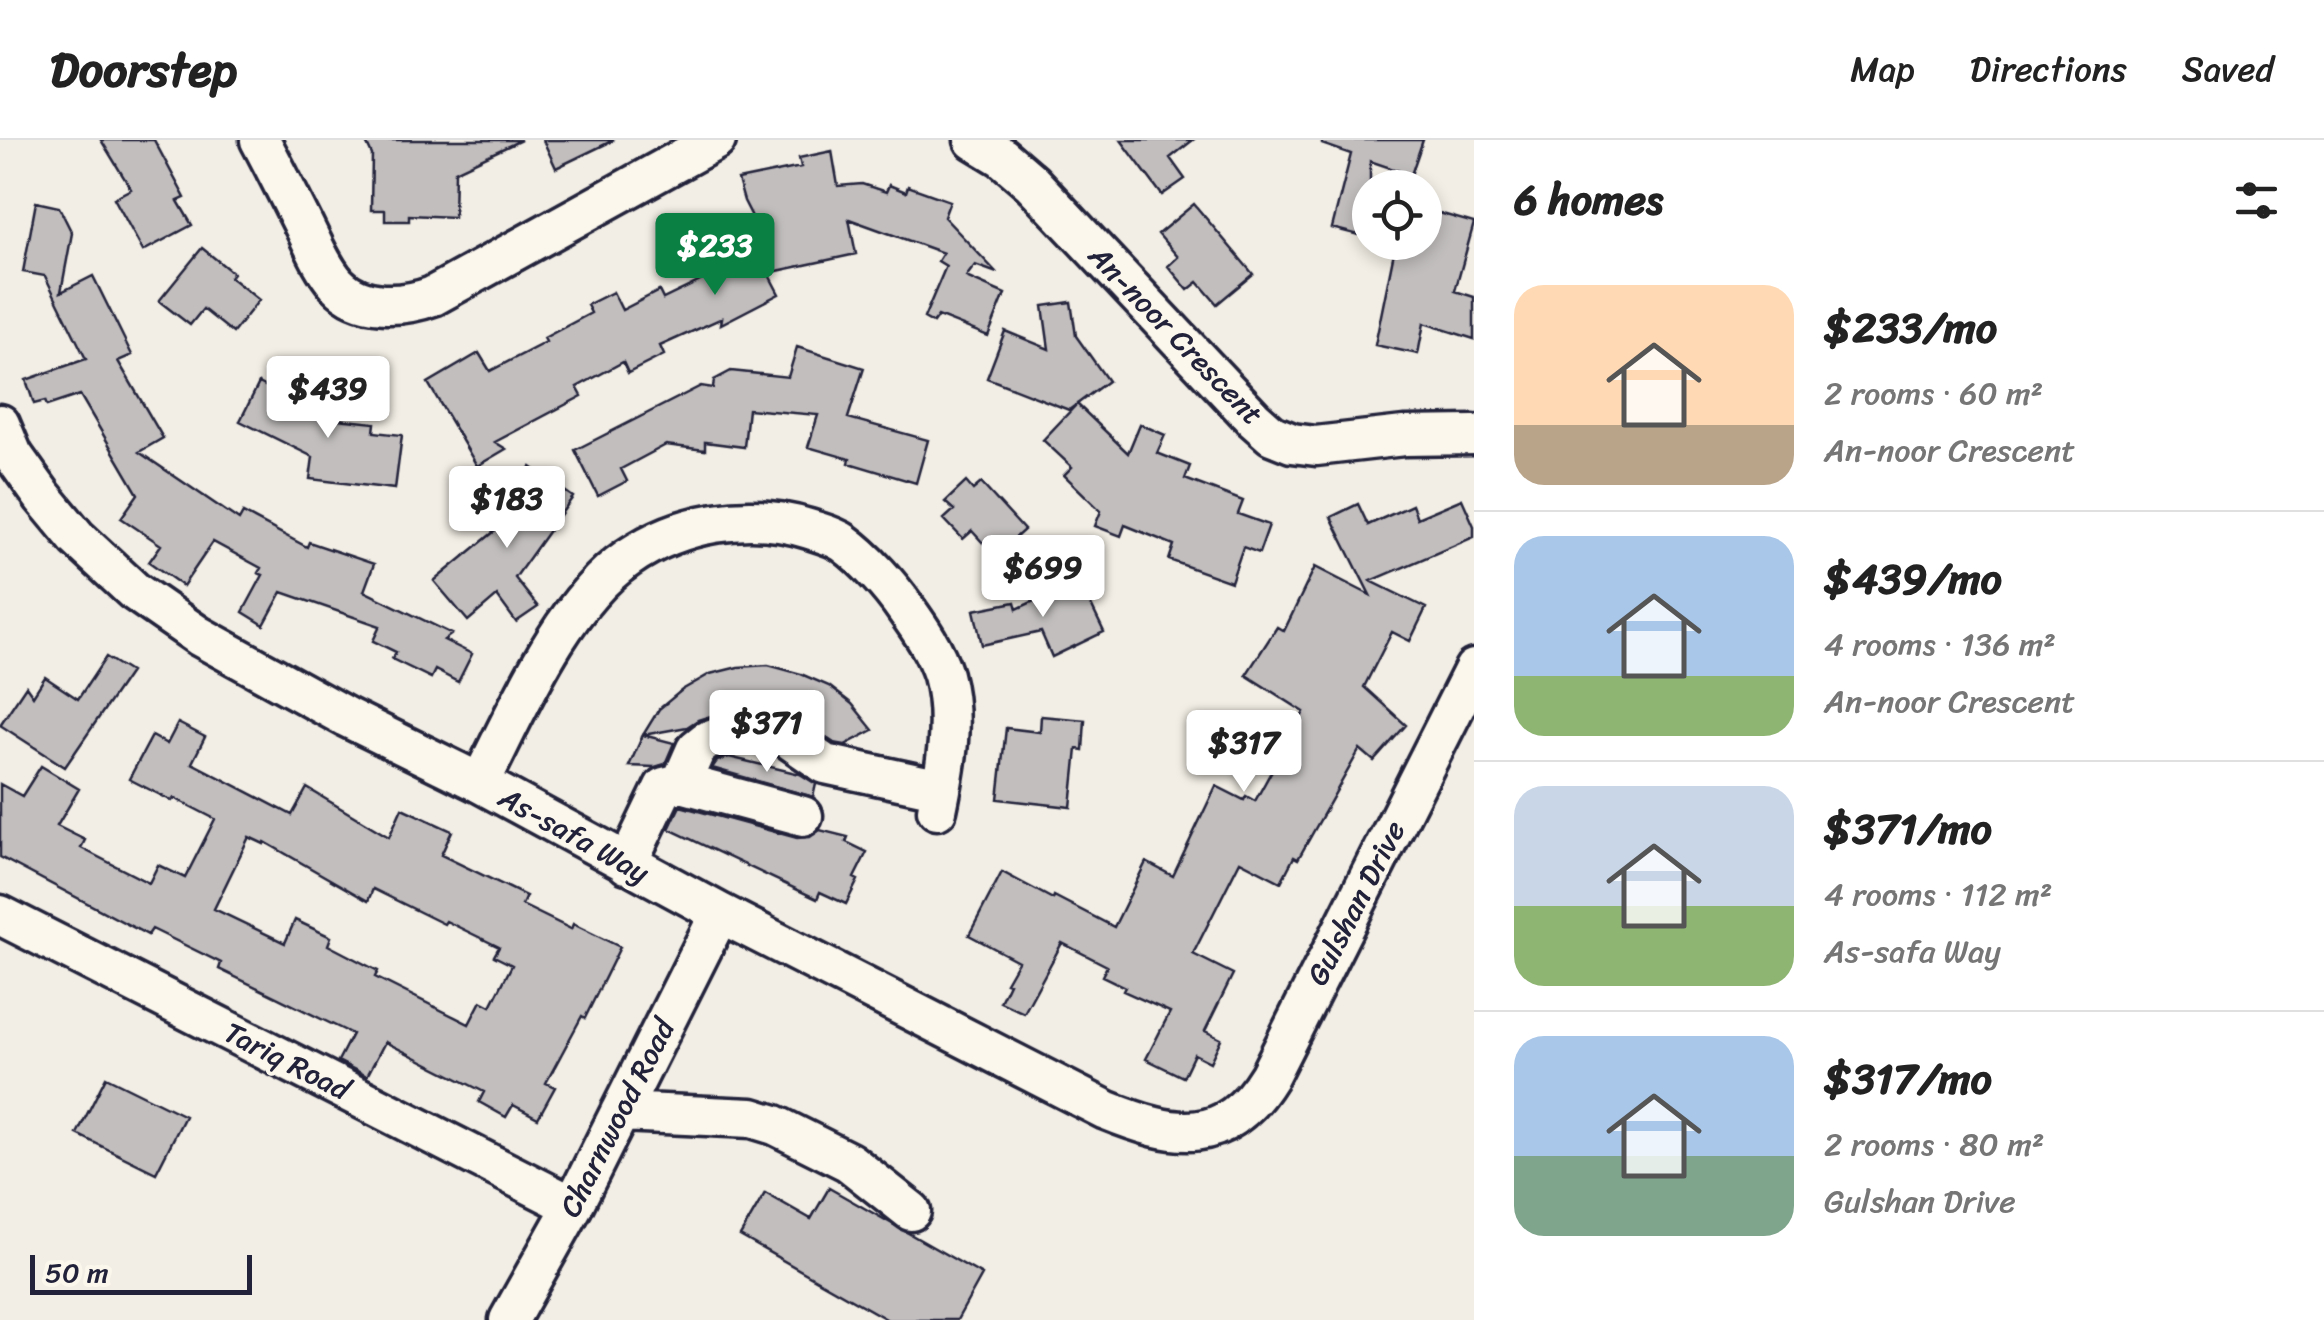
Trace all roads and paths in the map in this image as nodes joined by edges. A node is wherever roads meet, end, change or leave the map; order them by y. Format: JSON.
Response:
{"nodes":[{"id":1,"x":260,"y":140,"type":"edge"},
{"id":2,"x":716,"y":140,"type":"edge"},
{"id":3,"x":974,"y":140,"type":"edge"},
{"id":4,"x":0,"y":424,"type":"edge"},
{"id":5,"x":1474,"y":435,"type":"edge"},
{"id":6,"x":1474,"y":668,"type":"edge"},
{"id":7,"x":480,"y":784,"type":"junction"},
{"id":8,"x":681,"y":784,"type":"junction"},
{"id":9,"x":803,"y":816,"type":"dead end"},
{"id":10,"x":627,"y":864,"type":"junction"},
{"id":11,"x":720,"y":913,"type":"junction"},
{"id":12,"x":0,"y":915,"type":"edge"},
{"id":13,"x":620,"y":1112,"type":"junction"},
{"id":14,"x":1221,"y":1124,"type":"joint"},
{"id":15,"x":573,"y":1206,"type":"junction"},
{"id":16,"x":911,"y":1212,"type":"dead end"},
{"id":17,"x":509,"y":1320,"type":"edge"}],
"edges":[{"from":1,"to":2,"type":"street"},
{"from":3,"to":5,"type":"street","name":"An-noor Crescent"},
{"from":4,"to":7,"type":"street","name":"As-safa Way"},
{"from":6,"to":14,"type":"street","name":"Gulshan Drive"},
{"from":7,"to":8,"type":"street"},
{"from":7,"to":10,"type":"street","name":"As-safa Way"},
{"from":8,"to":9,"type":"street"},
{"from":8,"to":10,"type":"street"},
{"from":10,"to":11,"type":"street","name":"As-safa Way"},
{"from":11,"to":13,"type":"street","name":"Charnwood Road"},
{"from":11,"to":14,"type":"street","name":"As-safa Way"},
{"from":12,"to":15,"type":"street","name":"Tariq Road"},
{"from":13,"to":15,"type":"street","name":"Charnwood Road"},
{"from":13,"to":16,"type":"street"},
{"from":15,"to":17,"type":"street","name":"Charnwood Road"}]}
